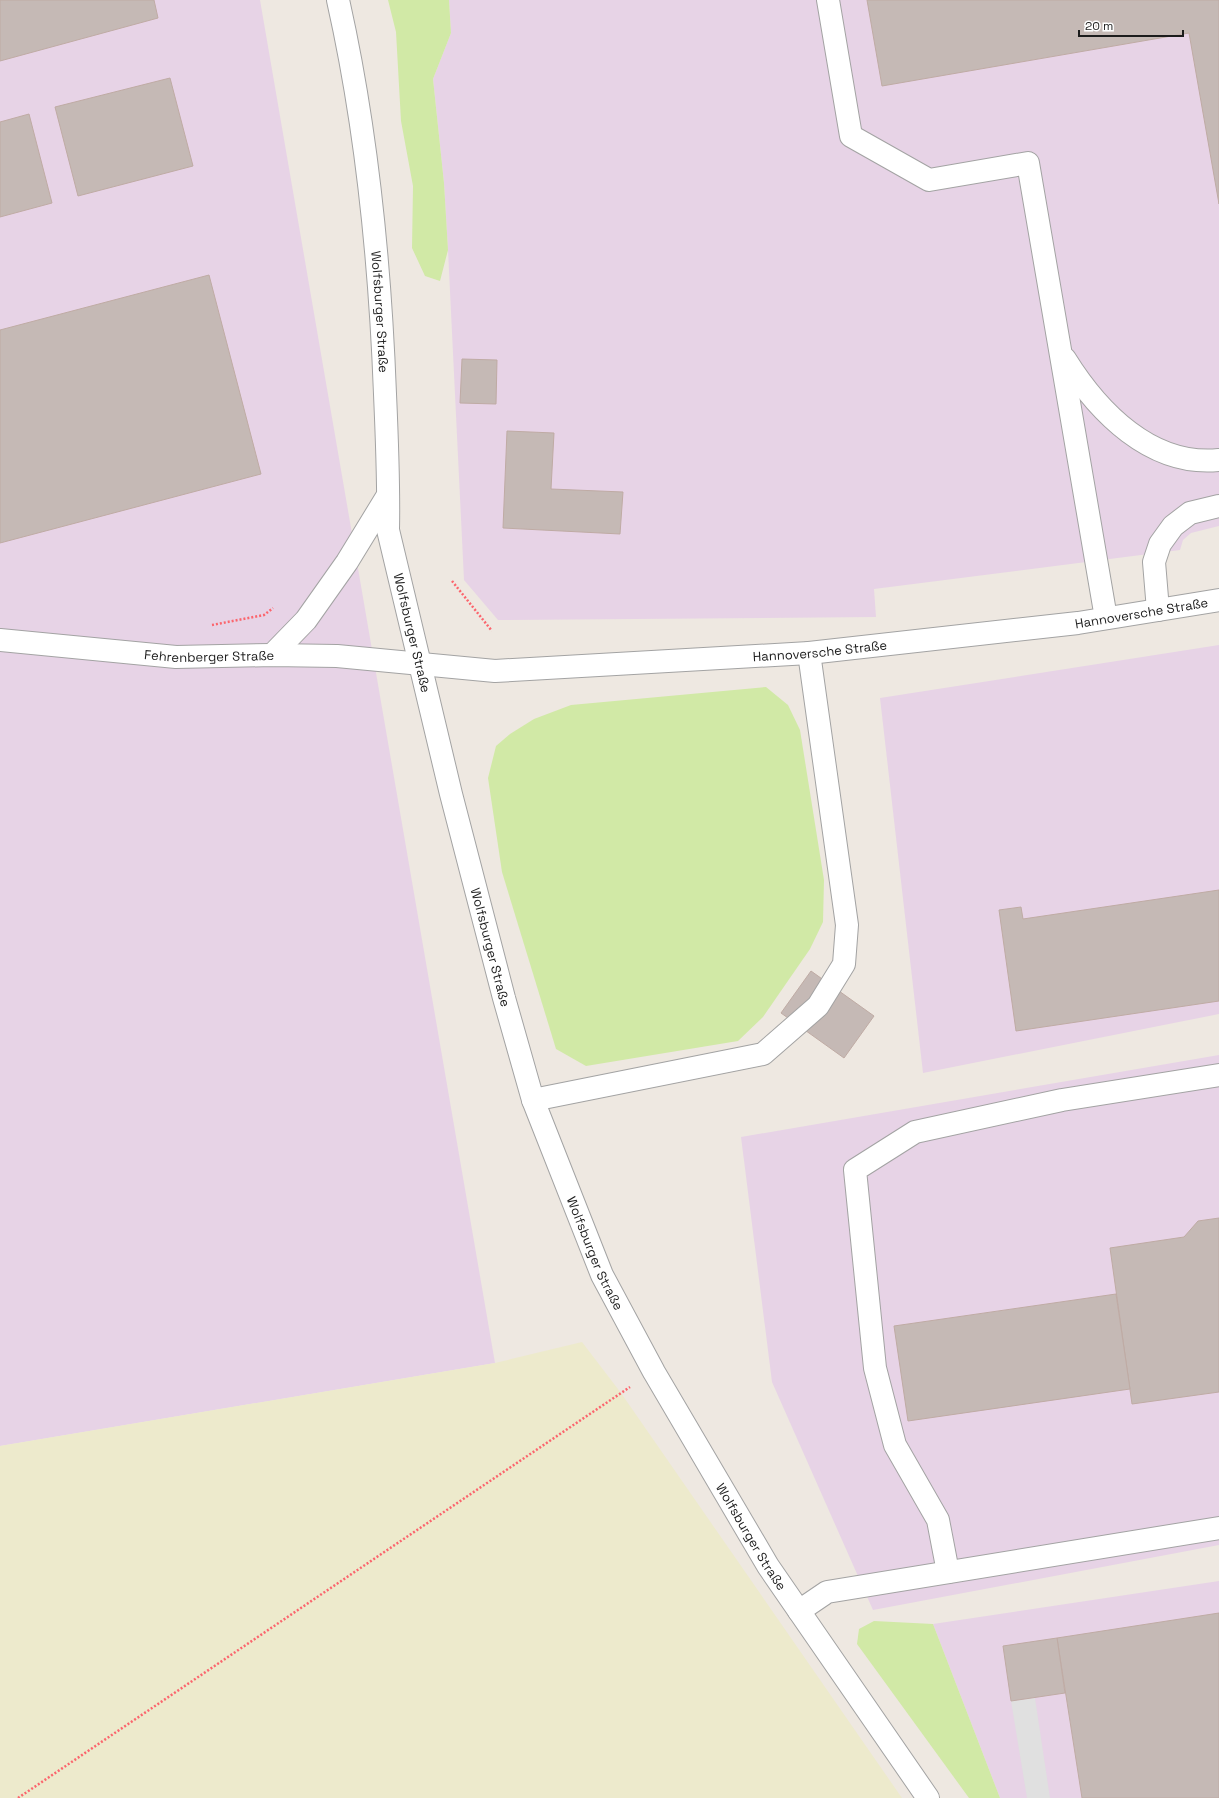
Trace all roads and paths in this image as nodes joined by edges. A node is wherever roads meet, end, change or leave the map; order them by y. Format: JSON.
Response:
{"nodes":[{"id":1,"x":338,"y":0,"type":"edge"},
{"id":2,"x":828,"y":0,"type":"edge"},
{"id":3,"x":1060,"y":351,"type":"junction"},
{"id":4,"x":1219,"y":460,"type":"edge"},
{"id":5,"x":389,"y":493,"type":"junction"},
{"id":6,"x":1219,"y":506,"type":"edge"},
{"id":7,"x":452,"y":581,"type":"dead end"},
{"id":8,"x":1219,"y":600,"type":"edge"},
{"id":9,"x":276,"y":607,"type":"dead end"},
{"id":10,"x":1158,"y":610,"type":"junction"},
{"id":11,"x":1106,"y":618,"type":"junction"},
{"id":12,"x":206,"y":626,"type":"dead end"},
{"id":13,"x":492,"y":630,"type":"dead end"},
{"id":14,"x":0,"y":640,"type":"edge"},
{"id":15,"x":809,"y":653,"type":"junction"},
{"id":16,"x":272,"y":655,"type":"junction"},
{"id":17,"x":419,"y":664,"type":"junction"},
{"id":18,"x":1219,"y":1075,"type":"edge"},
{"id":19,"x":533,"y":1100,"type":"junction"},
{"id":20,"x":654,"y":1372,"type":"junction"},
{"id":21,"x":1219,"y":1528,"type":"edge"},
{"id":22,"x":948,"y":1572,"type":"junction"},
{"id":23,"x":799,"y":1611,"type":"junction"},
{"id":24,"x":18,"y":1798,"type":"edge"},
{"id":25,"x":928,"y":1798,"type":"edge"}],
"edges":[{"from":1,"to":5,"type":"street","name":"Wolfsburger Straße"},
{"from":2,"to":3,"type":"street"},
{"from":3,"to":4,"type":"street"},
{"from":3,"to":11,"type":"street"},
{"from":5,"to":16,"type":"street"},
{"from":5,"to":17,"type":"street","name":"Wolfsburger Straße"},
{"from":6,"to":10,"type":"street"},
{"from":7,"to":13,"type":"path"},
{"from":8,"to":10,"type":"street","name":"Hannoversche Straße"},
{"from":9,"to":12,"type":"path"},
{"from":10,"to":11,"type":"street","name":"Hannoversche Straße"},
{"from":11,"to":15,"type":"street","name":"Hannoversche Straße"},
{"from":14,"to":16,"type":"street","name":"Fehrenberger Straße"},
{"from":15,"to":17,"type":"street","name":"Hannoversche Straße"},
{"from":15,"to":19,"type":"street"},
{"from":16,"to":17,"type":"street","name":"Fehrenberger Straße"},
{"from":17,"to":19,"type":"street","name":"Wolfsburger Straße"},
{"from":18,"to":22,"type":"street"},
{"from":19,"to":20,"type":"street","name":"Wolfsburger Straße"},
{"from":20,"to":23,"type":"street","name":"Wolfsburger Straße"},
{"from":20,"to":24,"type":"path"},
{"from":21,"to":22,"type":"street"},
{"from":22,"to":23,"type":"street"},
{"from":23,"to":25,"type":"street","name":"Wolfsburger Straße"}]}
